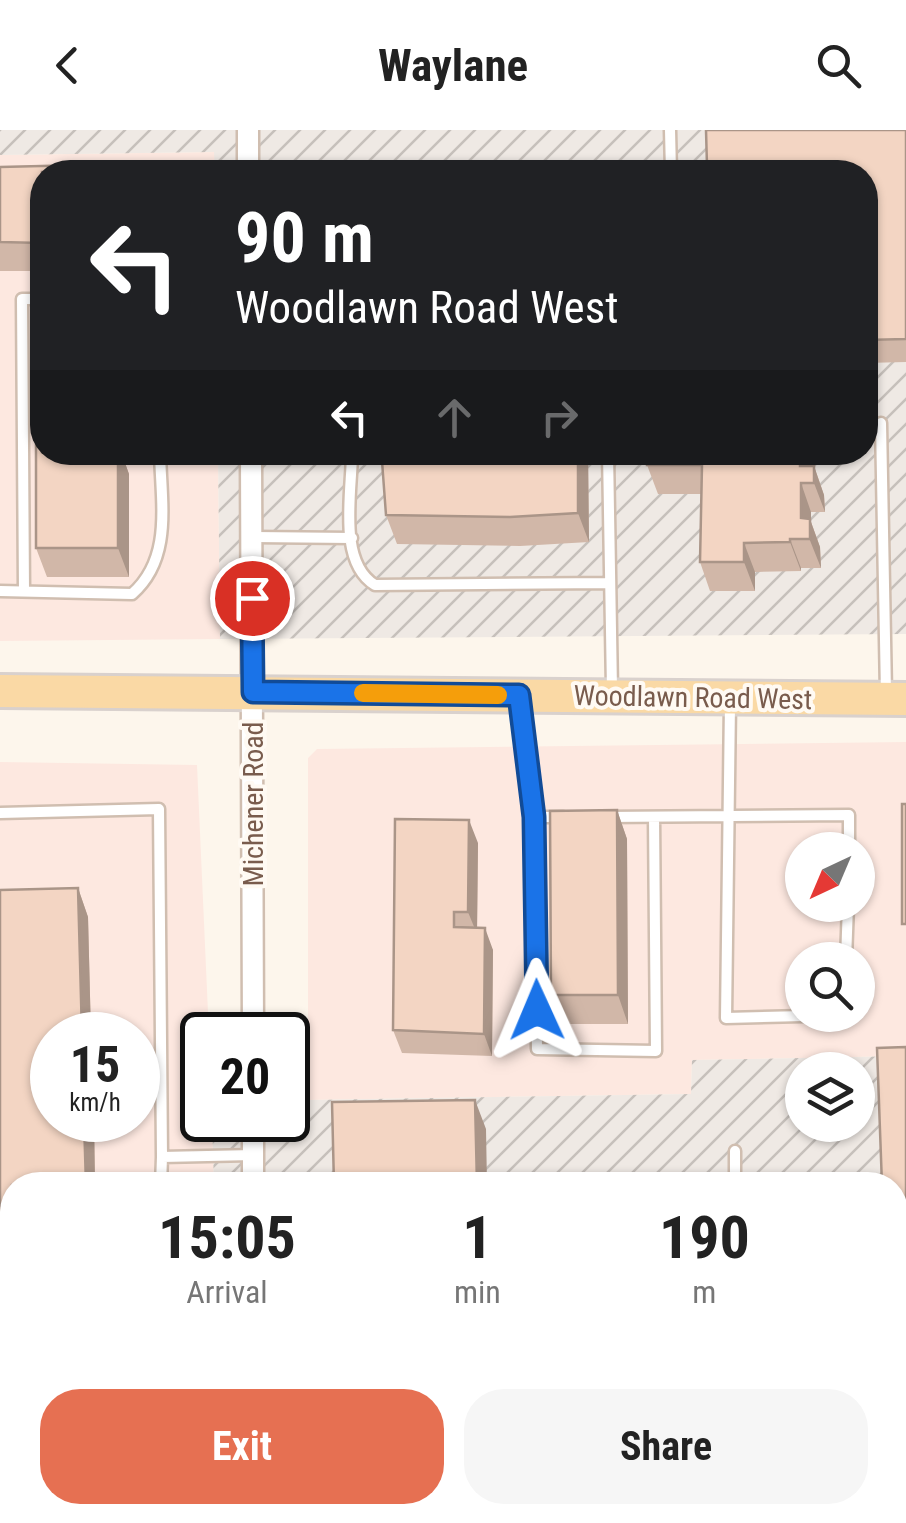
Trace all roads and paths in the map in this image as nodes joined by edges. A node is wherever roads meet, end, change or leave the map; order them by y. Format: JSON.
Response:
{"nodes":[{"id":1,"x":248,"y":130,"type":"edge"},
{"id":2,"x":670,"y":130,"type":"edge"},
{"id":3,"x":248,"y":160,"type":"edge"},
{"id":4,"x":671,"y":160,"type":"edge"},
{"id":5,"x":30,"y":299,"type":"edge"},
{"id":6,"x":881,"y":423,"type":"dead end"},
{"id":7,"x":160,"y":465,"type":"edge"},
{"id":8,"x":251,"y":465,"type":"edge"},
{"id":9,"x":352,"y":465,"type":"edge"},
{"id":10,"x":608,"y":465,"type":"edge"},
{"id":11,"x":252,"y":537,"type":"junction"},
{"id":12,"x":352,"y":538,"type":"junction"},
{"id":13,"x":610,"y":583,"type":"junction"},
{"id":14,"x":0,"y":591,"type":"edge"},
{"id":15,"x":24,"y":592,"type":"junction"},
{"id":16,"x":0,"y":692,"type":"edge"},
{"id":17,"x":253,"y":692,"type":"junction"},
{"id":18,"x":519,"y":695,"type":"junction"},
{"id":19,"x":612,"y":696,"type":"junction"},
{"id":20,"x":730,"y":697,"type":"junction"},
{"id":21,"x":896,"y":699,"type":"edge"},
{"id":22,"x":0,"y":813,"type":"edge"},
{"id":23,"x":728,"y":816,"type":"junction"},
{"id":24,"x":534,"y":817,"type":"junction"},
{"id":25,"x":574,"y":817,"type":"edge"},
{"id":26,"x":594,"y":817,"type":"edge"},
{"id":27,"x":654,"y":817,"type":"junction"},
{"id":28,"x":849,"y":832,"type":"edge"},
{"id":29,"x":253,"y":1012,"type":"edge"},
{"id":30,"x":785,"y":1017,"type":"edge"},
{"id":31,"x":253,"y":1142,"type":"edge"},
{"id":32,"x":734,"y":1151,"type":"dead end"},
{"id":33,"x":253,"y":1154,"type":"junction"},
{"id":34,"x":162,"y":1157,"type":"junction"},
{"id":35,"x":161,"y":1172,"type":"edge"},
{"id":36,"x":253,"y":1172,"type":"edge"},
{"id":37,"x":735,"y":1172,"type":"edge"}],
"edges":[{"from":1,"to":3,"type":"street"},
{"from":2,"to":4,"type":"lane"},
{"from":5,"to":15,"type":"lane"},
{"from":6,"to":21,"type":"lane"},
{"from":7,"to":15,"type":"lane"},
{"from":8,"to":11,"type":"street","name":"Michener Road"},
{"from":9,"to":12,"type":"lane"},
{"from":10,"to":13,"type":"lane"},
{"from":11,"to":12,"type":"lane"},
{"from":11,"to":17,"type":"street","name":"Michener Road"},
{"from":12,"to":13,"type":"lane"},
{"from":13,"to":19,"type":"lane"},
{"from":14,"to":15,"type":"lane"},
{"from":16,"to":17,"type":"main road","name":"Woodlawn Road West"},
{"from":17,"to":18,"type":"main road","name":"Woodlawn Road West"},
{"from":17,"to":29,"type":"street","name":"Michener Road"},
{"from":18,"to":19,"type":"main road","name":"Woodlawn Road West"},
{"from":18,"to":24,"type":"lane"},
{"from":19,"to":20,"type":"main road","name":"Woodlawn Road West"},
{"from":20,"to":21,"type":"main road","name":"Woodlawn Road West"},
{"from":20,"to":23,"type":"lane"},
{"from":22,"to":34,"type":"lane"},
{"from":23,"to":27,"type":"lane"},
{"from":23,"to":28,"type":"lane"},
{"from":23,"to":30,"type":"lane"},
{"from":24,"to":25,"type":"lane"},
{"from":24,"to":27,"type":"lane"},
{"from":26,"to":27,"type":"lane"},
{"from":31,"to":33,"type":"street"},
{"from":32,"to":37,"type":"lane"},
{"from":33,"to":34,"type":"lane"},
{"from":33,"to":36,"type":"street"},
{"from":34,"to":35,"type":"lane"}]}
